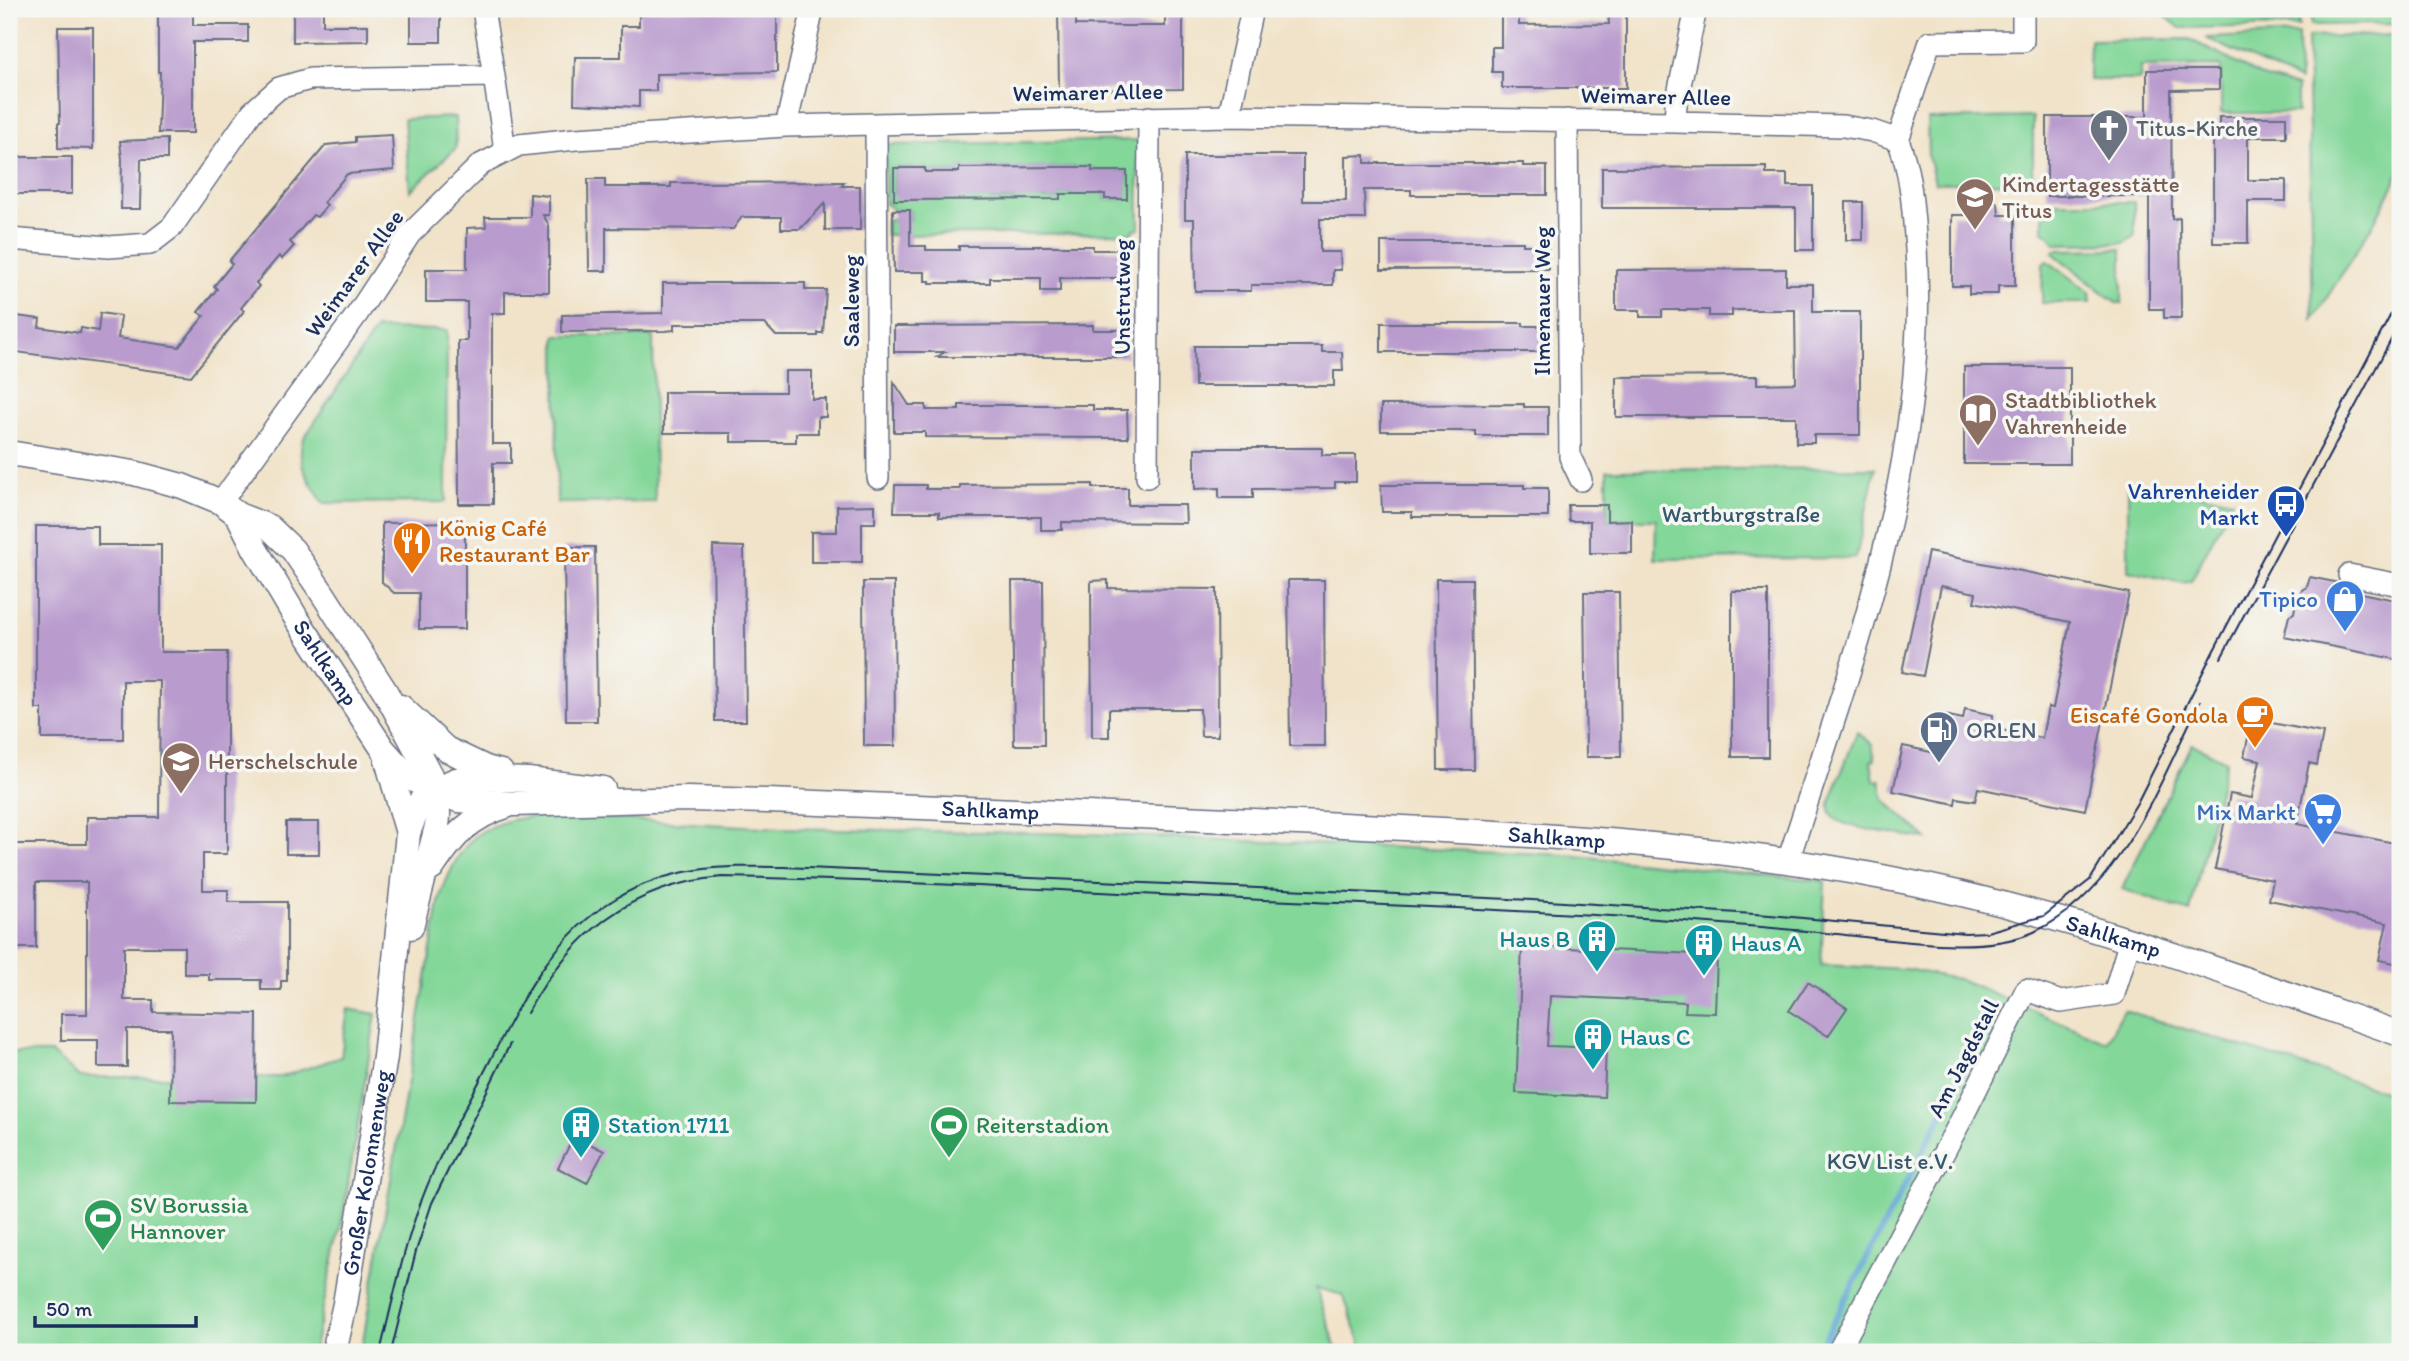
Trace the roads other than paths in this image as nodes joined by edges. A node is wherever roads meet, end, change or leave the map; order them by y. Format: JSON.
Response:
{"nodes":[{"id":1,"x":483,"y":9,"type":"edge"},
{"id":2,"x":813,"y":9,"type":"edge"},
{"id":3,"x":1252,"y":9,"type":"edge"},
{"id":4,"x":1696,"y":9,"type":"edge"},
{"id":5,"x":2023,"y":9,"type":"edge"},
{"id":6,"x":494,"y":76,"type":"junction"},
{"id":7,"x":1229,"y":116,"type":"junction"},
{"id":8,"x":1149,"y":117,"type":"junction"},
{"id":9,"x":1567,"y":120,"type":"junction"},
{"id":10,"x":1675,"y":122,"type":"junction"},
{"id":11,"x":876,"y":124,"type":"junction"},
{"id":12,"x":786,"y":126,"type":"junction"},
{"id":13,"x":1898,"y":140,"type":"junction"},
{"id":14,"x":505,"y":150,"type":"junction"},
{"id":15,"x":9,"y":239,"type":"edge"},
{"id":16,"x":9,"y":453,"type":"edge"},
{"id":17,"x":1147,"y":477,"type":"dead end"},
{"id":18,"x":878,"y":478,"type":"dead end"},
{"id":19,"x":1581,"y":480,"type":"dead end"},
{"id":20,"x":229,"y":508,"type":"junction"},
{"id":21,"x":2349,"y":575,"type":"dead end"},
{"id":22,"x":2400,"y":585,"type":"edge"},
{"id":23,"x":385,"y":691,"type":"junction"},
{"id":24,"x":383,"y":749,"type":"junction"},
{"id":25,"x":528,"y":780,"type":"junction"},
{"id":26,"x":435,"y":789,"type":"junction"},
{"id":27,"x":687,"y":799,"type":"junction"},
{"id":28,"x":513,"y":804,"type":"junction"},
{"id":29,"x":408,"y":833,"type":"junction"},
{"id":30,"x":1788,"y":861,"type":"junction"},
{"id":31,"x":420,"y":886,"type":"junction"},
{"id":32,"x":2130,"y":940,"type":"junction"},
{"id":33,"x":392,"y":992,"type":"junction"},
{"id":34,"x":2400,"y":1034,"type":"edge"},
{"id":35,"x":334,"y":1352,"type":"edge"},
{"id":36,"x":1838,"y":1352,"type":"edge"}],
"edges":[{"from":1,"to":6,"type":"street"},
{"from":2,"to":12,"type":"street"},
{"from":3,"to":7,"type":"street"},
{"from":4,"to":10,"type":"street"},
{"from":5,"to":13,"type":"street"},
{"from":6,"to":14,"type":"street"},
{"from":6,"to":15,"type":"street"},
{"from":7,"to":8,"type":"street","name":"Weimarer Allee"},
{"from":7,"to":9,"type":"street","name":"Weimarer Allee"},
{"from":8,"to":11,"type":"street","name":"Weimarer Allee"},
{"from":8,"to":17,"type":"street","name":"Unstrutweg"},
{"from":9,"to":10,"type":"street","name":"Weimarer Allee"},
{"from":9,"to":19,"type":"street","name":"Ilmenauer Weg"},
{"from":10,"to":13,"type":"street","name":"Weimarer Allee"},
{"from":11,"to":12,"type":"street","name":"Weimarer Allee"},
{"from":11,"to":18,"type":"street","name":"Saaleweg"},
{"from":12,"to":14,"type":"street","name":"Weimarer Allee"},
{"from":13,"to":30,"type":"street"},
{"from":14,"to":20,"type":"street","name":"Weimarer Allee"},
{"from":16,"to":20,"type":"street","name":"Sahlkamp"},
{"from":20,"to":23,"type":"street","name":"Sahlkamp"},
{"from":20,"to":24,"type":"street","name":"Sahlkamp"},
{"from":21,"to":22,"type":"street"},
{"from":23,"to":25,"type":"street","name":"Sahlkamp"},
{"from":23,"to":26,"type":"street","name":"Sahlkamp"},
{"from":24,"to":26,"type":"street","name":"Sahlkamp"},
{"from":24,"to":29,"type":"street","name":"Großer Kolonnenweg"},
{"from":25,"to":26,"type":"street","name":"Sahlkamp"},
{"from":25,"to":27,"type":"street","name":"Sahlkamp"},
{"from":26,"to":28,"type":"street","name":"Sahlkamp"},
{"from":26,"to":29,"type":"street","name":"Großer Kolonnenweg"},
{"from":26,"to":31,"type":"street","name":"Großer Kolonnenweg"},
{"from":27,"to":28,"type":"street","name":"Sahlkamp"},
{"from":27,"to":30,"type":"street","name":"Sahlkamp"},
{"from":28,"to":31,"type":"street","name":"Sahlkamp"},
{"from":29,"to":33,"type":"street","name":"Großer Kolonnenweg"},
{"from":30,"to":32,"type":"street","name":"Sahlkamp"},
{"from":31,"to":33,"type":"street","name":"Großer Kolonnenweg"},
{"from":32,"to":34,"type":"street","name":"Sahlkamp"},
{"from":32,"to":36,"type":"street","name":"Am Jagdstall"},
{"from":33,"to":35,"type":"street","name":"Großer Kolonnenweg"}]}
